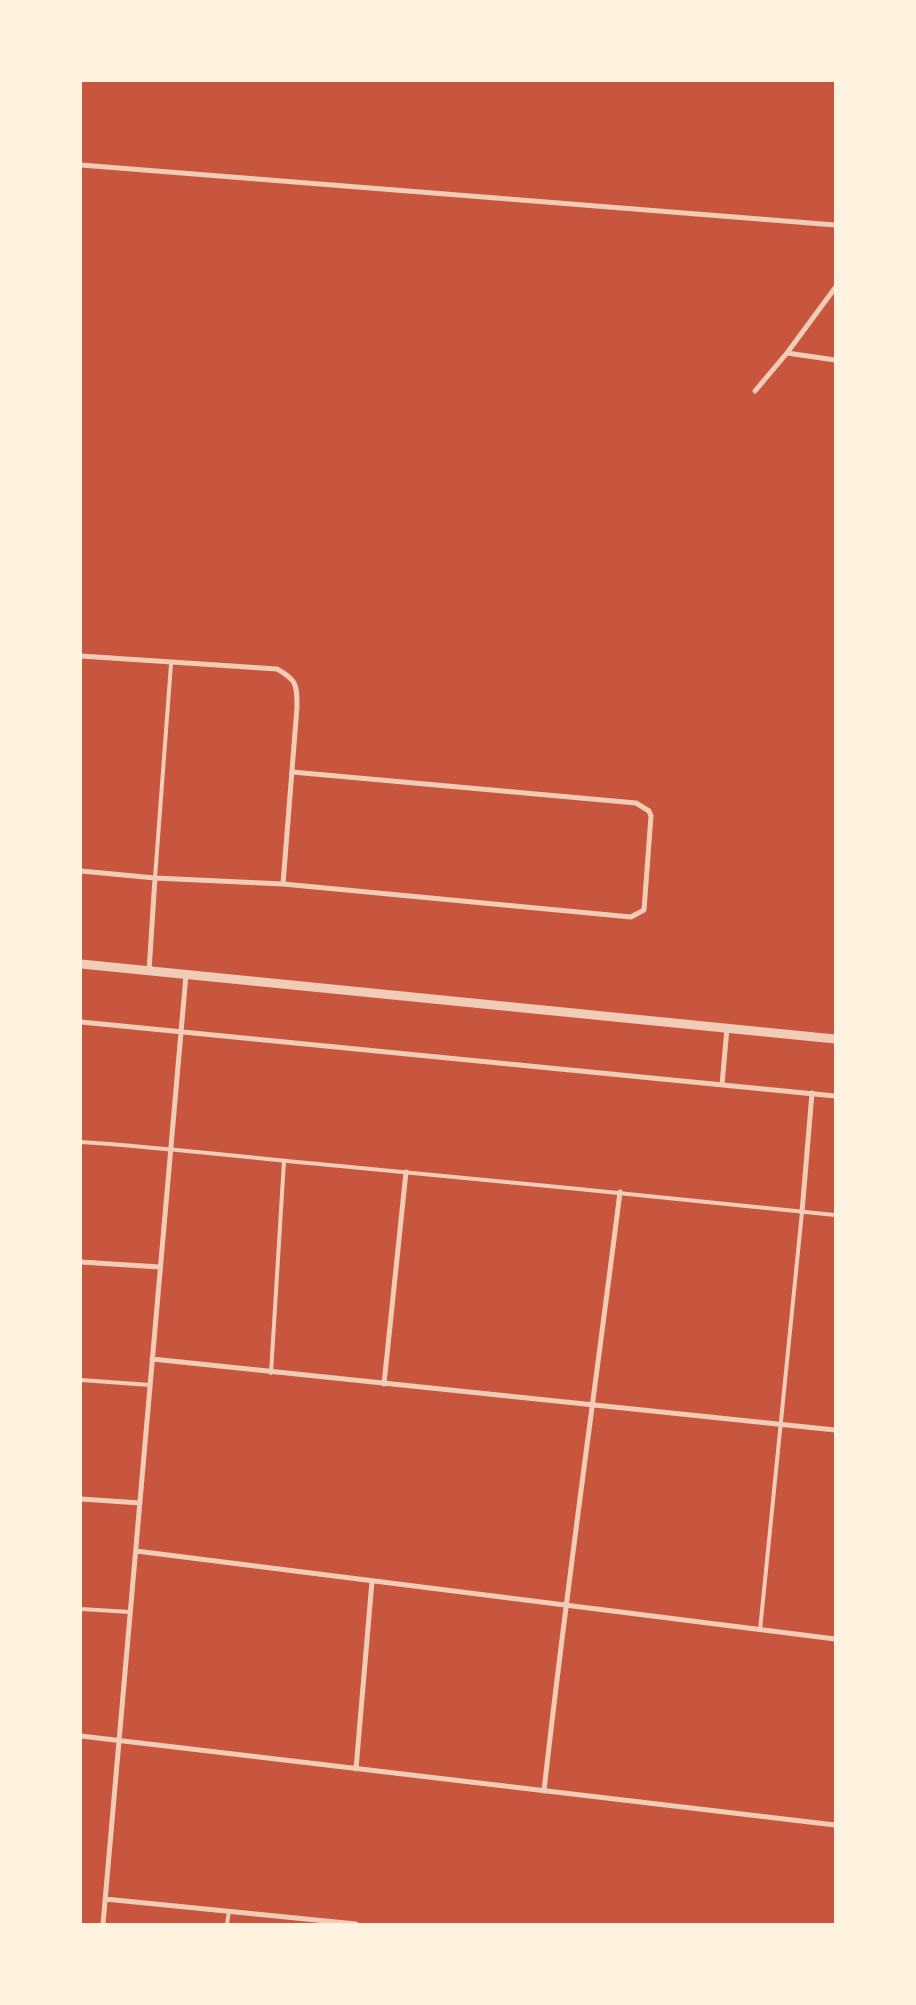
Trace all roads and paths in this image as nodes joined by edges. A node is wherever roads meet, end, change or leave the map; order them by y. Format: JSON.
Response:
{"nodes":[{"id":1,"x":81,"y":165,"type":"edge"},
{"id":2,"x":835,"y":224,"type":"edge"},
{"id":3,"x":835,"y":288,"type":"edge"},
{"id":4,"x":787,"y":354,"type":"junction"},
{"id":5,"x":835,"y":360,"type":"edge"},
{"id":6,"x":754,"y":392,"type":"dead end"},
{"id":7,"x":81,"y":656,"type":"edge"},
{"id":8,"x":171,"y":664,"type":"junction"},
{"id":9,"x":292,"y":772,"type":"junction"},
{"id":10,"x":81,"y":871,"type":"edge"},
{"id":11,"x":155,"y":878,"type":"junction"},
{"id":12,"x":283,"y":884,"type":"junction"},
{"id":13,"x":81,"y":964,"type":"edge"},
{"id":14,"x":149,"y":971,"type":"junction"},
{"id":15,"x":186,"y":975,"type":"junction"},
{"id":16,"x":81,"y":1022,"type":"edge"},
{"id":17,"x":727,"y":1028,"type":"junction"},
{"id":18,"x":180,"y":1030,"type":"junction"},
{"id":19,"x":835,"y":1039,"type":"edge"},
{"id":20,"x":722,"y":1085,"type":"junction"},
{"id":21,"x":812,"y":1094,"type":"junction"},
{"id":22,"x":835,"y":1096,"type":"edge"},
{"id":23,"x":81,"y":1142,"type":"edge"},
{"id":24,"x":170,"y":1148,"type":"junction"},
{"id":25,"x":284,"y":1161,"type":"junction"},
{"id":26,"x":406,"y":1172,"type":"junction"},
{"id":27,"x":620,"y":1192,"type":"junction"},
{"id":28,"x":802,"y":1212,"type":"junction"},
{"id":29,"x":835,"y":1215,"type":"edge"},
{"id":30,"x":81,"y":1262,"type":"edge"},
{"id":31,"x":160,"y":1267,"type":"junction"},
{"id":32,"x":152,"y":1359,"type":"junction"},
{"id":33,"x":271,"y":1373,"type":"junction"},
{"id":34,"x":81,"y":1380,"type":"edge"},
{"id":35,"x":150,"y":1384,"type":"junction"},
{"id":36,"x":384,"y":1384,"type":"junction"},
{"id":37,"x":593,"y":1405,"type":"junction"},
{"id":38,"x":780,"y":1424,"type":"junction"},
{"id":39,"x":835,"y":1430,"type":"edge"},
{"id":40,"x":81,"y":1498,"type":"edge"},
{"id":41,"x":140,"y":1503,"type":"junction"},
{"id":42,"x":136,"y":1551,"type":"junction"},
{"id":43,"x":372,"y":1581,"type":"junction"},
{"id":44,"x":564,"y":1605,"type":"junction"},
{"id":45,"x":81,"y":1609,"type":"edge"},
{"id":46,"x":130,"y":1612,"type":"junction"},
{"id":47,"x":760,"y":1630,"type":"junction"},
{"id":48,"x":835,"y":1639,"type":"edge"},
{"id":49,"x":81,"y":1736,"type":"edge"},
{"id":50,"x":119,"y":1739,"type":"junction"},
{"id":51,"x":356,"y":1769,"type":"junction"},
{"id":52,"x":544,"y":1791,"type":"junction"},
{"id":53,"x":835,"y":1825,"type":"edge"},
{"id":54,"x":105,"y":1899,"type":"junction"},
{"id":55,"x":229,"y":1911,"type":"junction"},
{"id":56,"x":341,"y":1923,"type":"edge"},
{"id":57,"x":103,"y":1924,"type":"edge"},
{"id":58,"x":227,"y":1924,"type":"edge"},
{"id":59,"x":356,"y":1924,"type":"edge"}],
"edges":[{"from":1,"to":2,"type":"street"},
{"from":3,"to":4,"type":"street"},
{"from":4,"to":5,"type":"street"},
{"from":4,"to":6,"type":"street"},
{"from":7,"to":8,"type":"street"},
{"from":8,"to":9,"type":"street"},
{"from":8,"to":11,"type":"lane"},
{"from":9,"to":12,"type":"street"},
{"from":9,"to":12,"type":"street"},
{"from":10,"to":11,"type":"street"},
{"from":11,"to":12,"type":"street"},
{"from":11,"to":14,"type":"street"},
{"from":13,"to":14,"type":"street"},
{"from":14,"to":15,"type":"street"},
{"from":15,"to":17,"type":"street"},
{"from":15,"to":18,"type":"street"},
{"from":16,"to":18,"type":"street"},
{"from":17,"to":19,"type":"street"},
{"from":17,"to":20,"type":"street"},
{"from":18,"to":20,"type":"street"},
{"from":18,"to":24,"type":"street"},
{"from":20,"to":21,"type":"street"},
{"from":21,"to":22,"type":"street"},
{"from":21,"to":28,"type":"street"},
{"from":23,"to":24,"type":"lane"},
{"from":24,"to":25,"type":"lane"},
{"from":24,"to":31,"type":"street"},
{"from":25,"to":26,"type":"lane"},
{"from":25,"to":33,"type":"lane"},
{"from":26,"to":27,"type":"lane"},
{"from":26,"to":36,"type":"street"},
{"from":27,"to":28,"type":"lane"},
{"from":27,"to":37,"type":"street"},
{"from":28,"to":29,"type":"lane"},
{"from":28,"to":38,"type":"lane"},
{"from":30,"to":31,"type":"street"},
{"from":31,"to":32,"type":"street"},
{"from":32,"to":33,"type":"street"},
{"from":32,"to":35,"type":"street"},
{"from":33,"to":36,"type":"street"},
{"from":34,"to":35,"type":"lane"},
{"from":35,"to":41,"type":"street"},
{"from":36,"to":37,"type":"street"},
{"from":37,"to":38,"type":"street"},
{"from":37,"to":44,"type":"street"},
{"from":38,"to":39,"type":"street"},
{"from":38,"to":47,"type":"lane"},
{"from":40,"to":41,"type":"street"},
{"from":41,"to":42,"type":"street"},
{"from":42,"to":43,"type":"street"},
{"from":42,"to":46,"type":"street"},
{"from":43,"to":44,"type":"street"},
{"from":43,"to":51,"type":"street"},
{"from":44,"to":47,"type":"street"},
{"from":44,"to":52,"type":"street"},
{"from":45,"to":46,"type":"lane"},
{"from":46,"to":50,"type":"street"},
{"from":47,"to":48,"type":"street"},
{"from":49,"to":50,"type":"street"},
{"from":50,"to":51,"type":"street"},
{"from":50,"to":54,"type":"street"},
{"from":51,"to":52,"type":"street"},
{"from":52,"to":53,"type":"street"},
{"from":54,"to":55,"type":"street"},
{"from":54,"to":57,"type":"street"},
{"from":55,"to":56,"type":"street"},
{"from":55,"to":58,"type":"lane"},
{"from":56,"to":59,"type":"street"}]}
